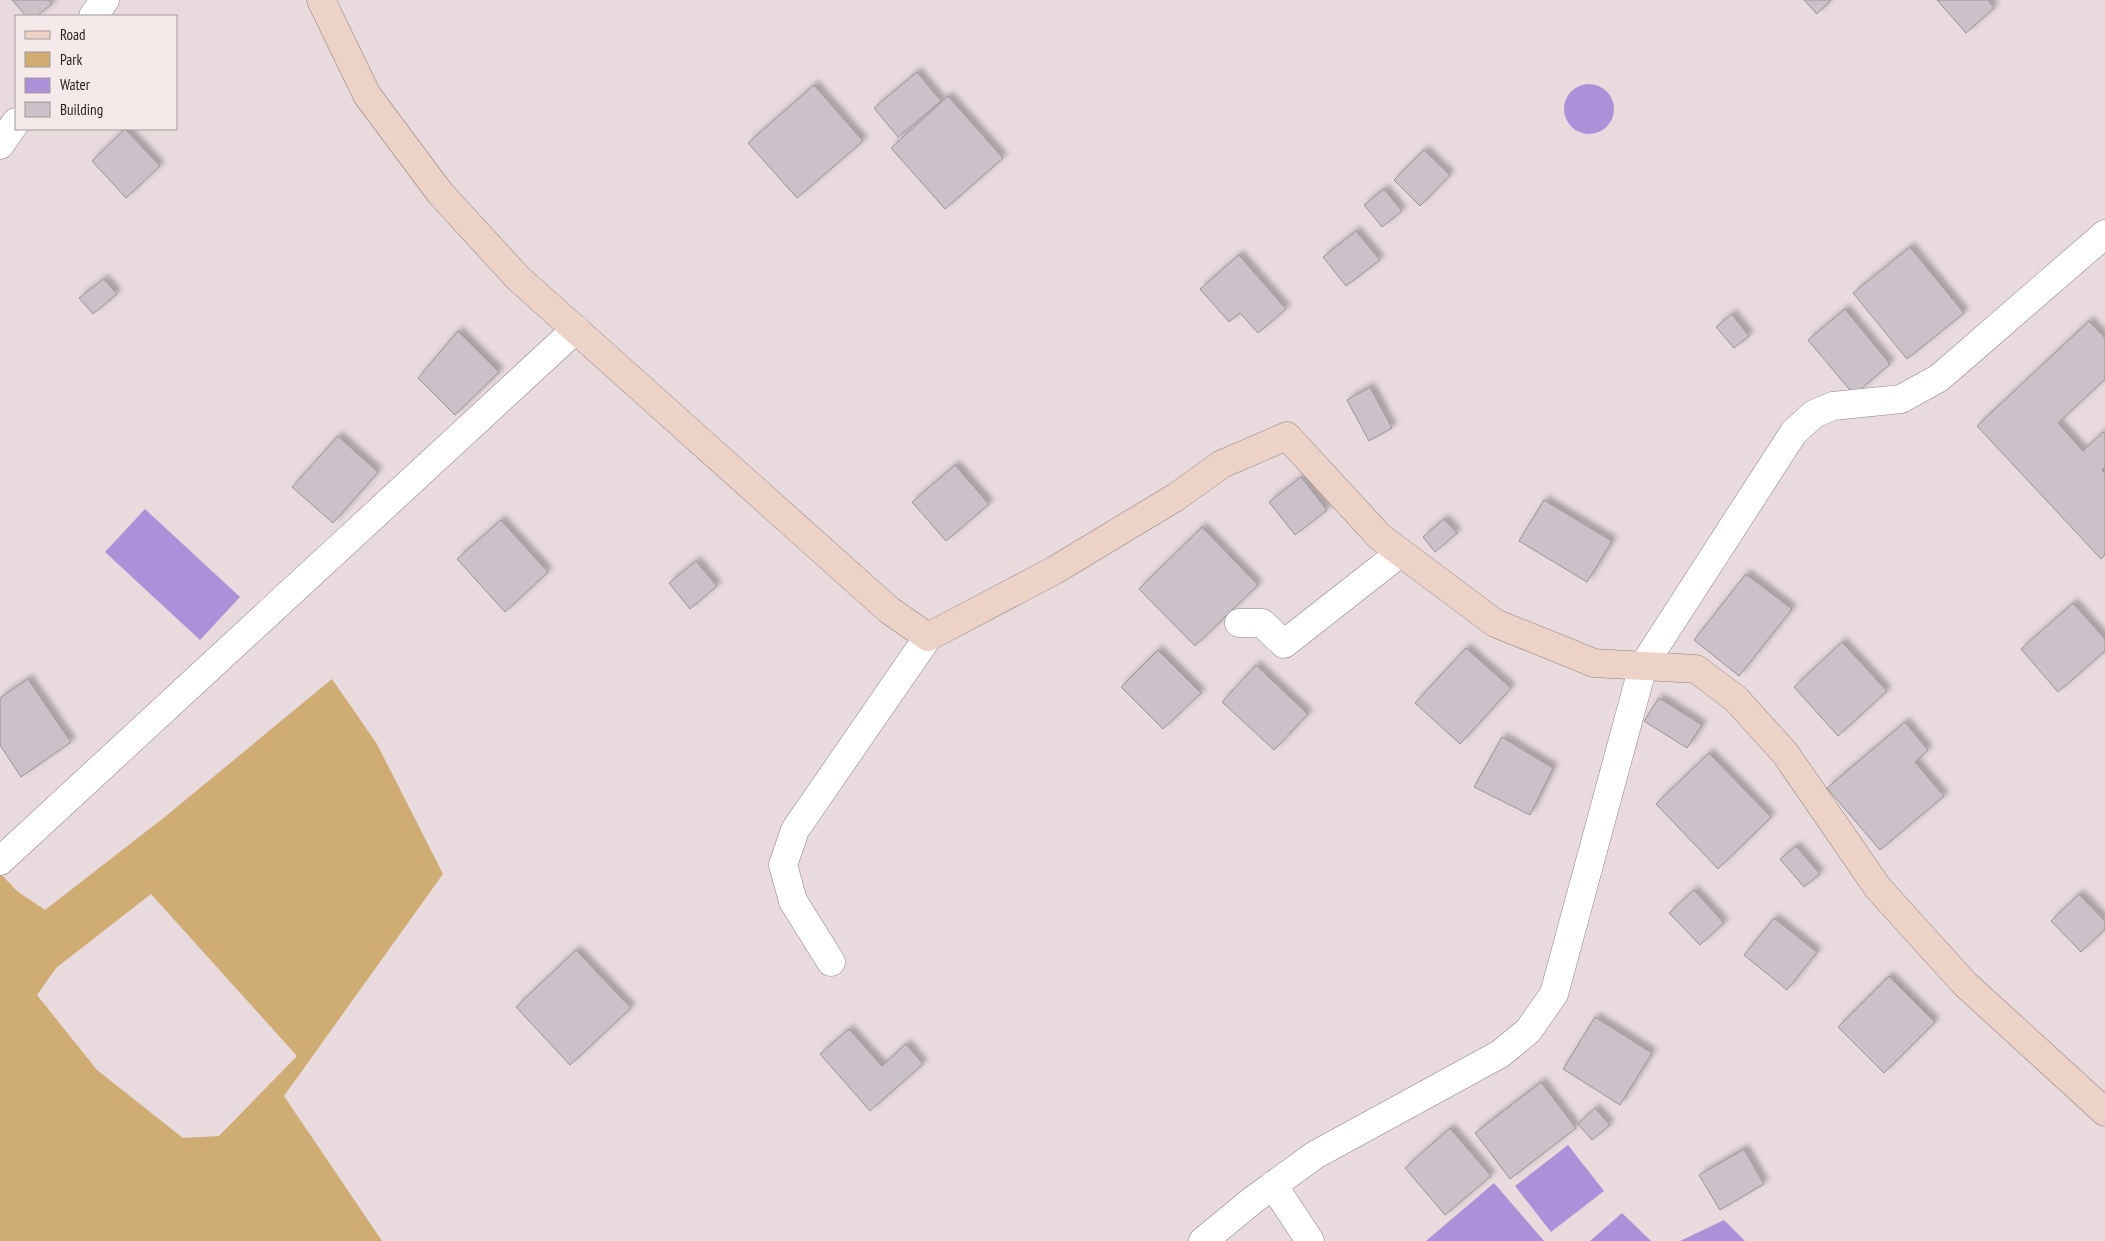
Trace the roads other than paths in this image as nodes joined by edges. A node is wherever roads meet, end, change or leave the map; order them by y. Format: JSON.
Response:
{"nodes":[{"id":1,"x":105,"y":0,"type":"edge"},
{"id":2,"x":321,"y":0,"type":"edge"},
{"id":3,"x":94,"y":15,"type":"edge"},
{"id":4,"x":15,"y":123,"type":"edge"},
{"id":5,"x":0,"y":145,"type":"edge"},
{"id":6,"x":2105,"y":234,"type":"edge"},
{"id":7,"x":576,"y":330,"type":"junction"},
{"id":8,"x":1400,"y":553,"type":"junction"},
{"id":9,"x":1239,"y":623,"type":"dead end"},
{"id":10,"x":928,"y":637,"type":"junction"},
{"id":11,"x":1643,"y":666,"type":"junction"},
{"id":12,"x":0,"y":861,"type":"edge"},
{"id":13,"x":831,"y":962,"type":"dead end"},
{"id":14,"x":2105,"y":1112,"type":"edge"},
{"id":15,"x":1274,"y":1186,"type":"junction"},
{"id":16,"x":1203,"y":1241,"type":"edge"},
{"id":17,"x":1310,"y":1241,"type":"edge"}],
"edges":[{"from":1,"to":3,"type":"street"},
{"from":2,"to":7,"type":"street"},
{"from":4,"to":5,"type":"street"},
{"from":6,"to":11,"type":"street"},
{"from":7,"to":10,"type":"street"},
{"from":7,"to":12,"type":"street"},
{"from":8,"to":9,"type":"street"},
{"from":8,"to":10,"type":"street"},
{"from":8,"to":11,"type":"street"},
{"from":10,"to":13,"type":"street"},
{"from":11,"to":14,"type":"street"},
{"from":11,"to":15,"type":"street"},
{"from":15,"to":16,"type":"street"},
{"from":15,"to":17,"type":"street"}]}
